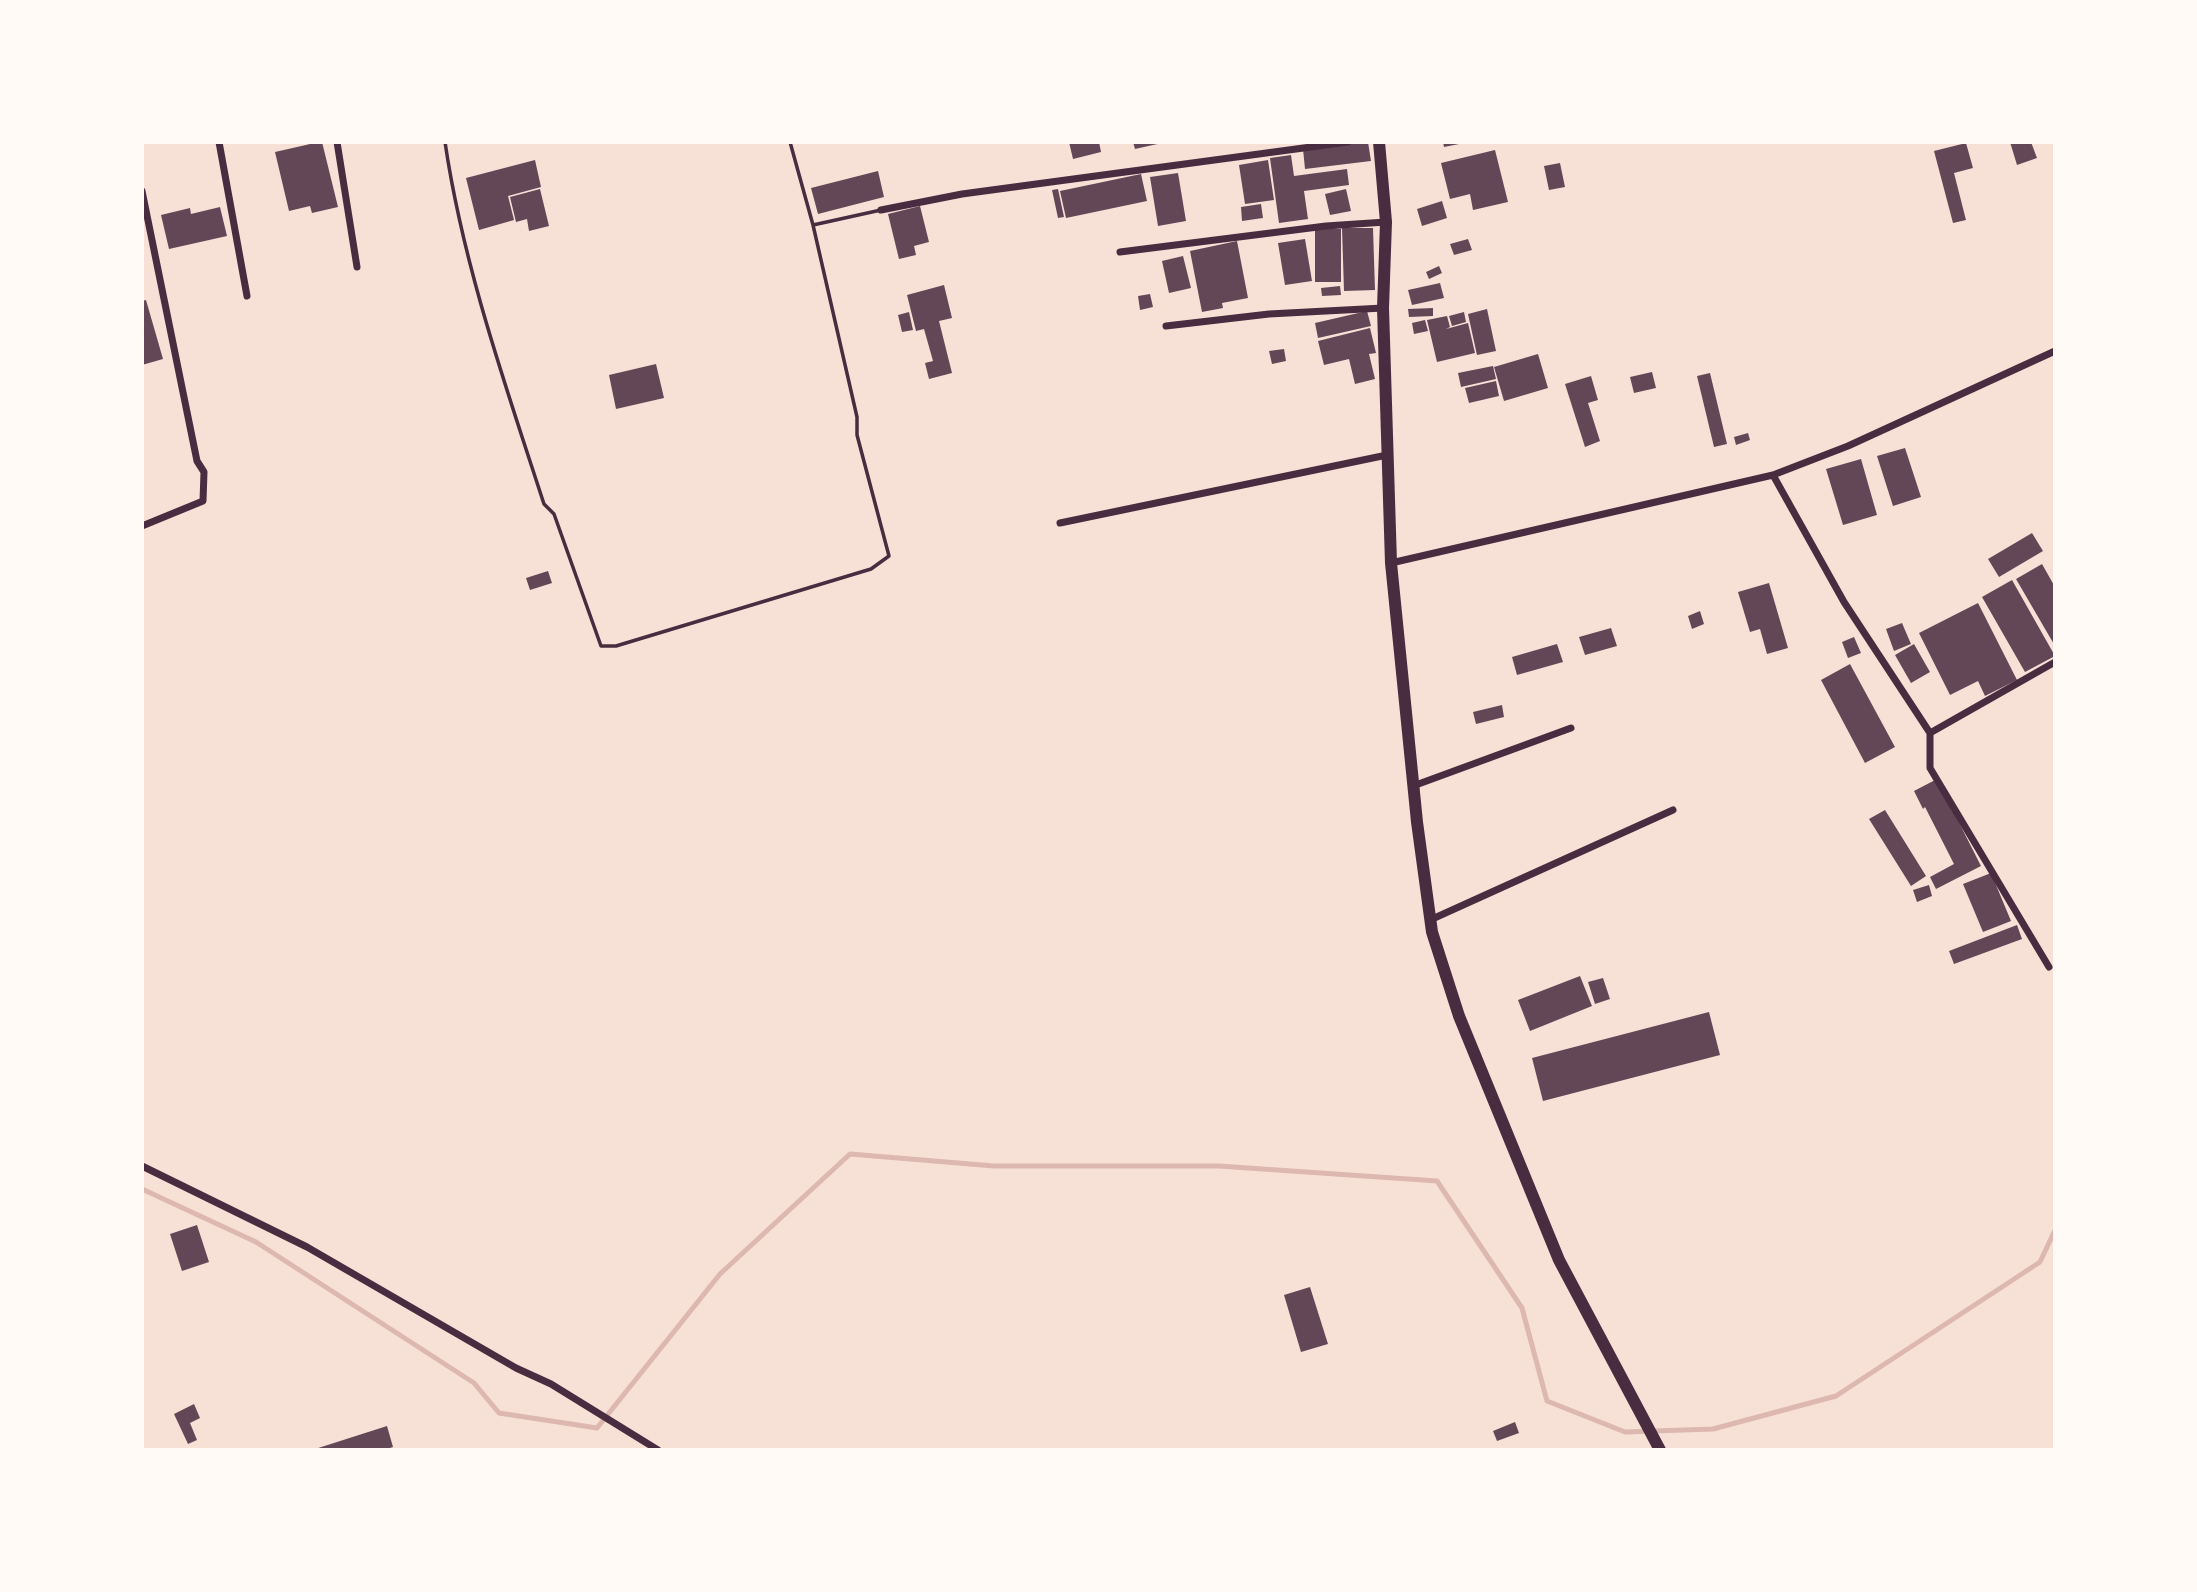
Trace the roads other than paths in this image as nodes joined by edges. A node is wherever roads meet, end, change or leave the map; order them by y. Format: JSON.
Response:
{"nodes":[{"id":1,"x":219,"y":142,"type":"edge"},
{"id":2,"x":337,"y":142,"type":"edge"},
{"id":3,"x":445,"y":142,"type":"edge"},
{"id":4,"x":790,"y":142,"type":"edge"},
{"id":5,"x":1348,"y":142,"type":"edge"},
{"id":6,"x":1379,"y":142,"type":"edge"},
{"id":7,"x":142,"y":191,"type":"edge"},
{"id":8,"x":881,"y":210,"type":"joint"},
{"id":9,"x":1386,"y":222,"type":"junction"},
{"id":10,"x":813,"y":225,"type":"junction"},
{"id":11,"x":1120,"y":252,"type":"dead end"},
{"id":12,"x":357,"y":267,"type":"dead end"},
{"id":13,"x":247,"y":296,"type":"dead end"},
{"id":14,"x":1383,"y":309,"type":"junction"},
{"id":15,"x":1166,"y":326,"type":"dead end"},
{"id":16,"x":2055,"y":351,"type":"edge"},
{"id":17,"x":1387,"y":455,"type":"junction"},
{"id":18,"x":1773,"y":475,"type":"junction"},
{"id":19,"x":1060,"y":523,"type":"dead end"},
{"id":20,"x":142,"y":526,"type":"edge"},
{"id":21,"x":1391,"y":563,"type":"junction"},
{"id":22,"x":2055,"y":662,"type":"edge"},
{"id":23,"x":1571,"y":728,"type":"dead end"},
{"id":24,"x":1930,"y":733,"type":"junction"},
{"id":25,"x":1413,"y":786,"type":"junction"},
{"id":26,"x":1673,"y":810,"type":"dead end"},
{"id":27,"x":1430,"y":920,"type":"junction"},
{"id":28,"x":2049,"y":967,"type":"dead end"},
{"id":29,"x":142,"y":1166,"type":"edge"},
{"id":30,"x":659,"y":1450,"type":"edge"},
{"id":31,"x":1660,"y":1450,"type":"edge"}],
"edges":[{"from":1,"to":13,"type":"street"},
{"from":2,"to":12,"type":"street"},
{"from":3,"to":10,"type":"lane"},
{"from":4,"to":10,"type":"lane"},
{"from":5,"to":8,"type":"street"},
{"from":6,"to":9,"type":"main road"},
{"from":7,"to":20,"type":"street"},
{"from":8,"to":10,"type":"lane"},
{"from":9,"to":11,"type":"street"},
{"from":9,"to":14,"type":"main road"},
{"from":14,"to":15,"type":"street"},
{"from":14,"to":17,"type":"main road"},
{"from":16,"to":18,"type":"street"},
{"from":17,"to":19,"type":"street"},
{"from":17,"to":21,"type":"main road"},
{"from":18,"to":21,"type":"street"},
{"from":18,"to":24,"type":"street"},
{"from":21,"to":25,"type":"main road"},
{"from":22,"to":24,"type":"street"},
{"from":23,"to":25,"type":"street"},
{"from":24,"to":28,"type":"street"},
{"from":25,"to":27,"type":"main road"},
{"from":26,"to":27,"type":"street"},
{"from":27,"to":31,"type":"main road"},
{"from":29,"to":30,"type":"street"}]}
